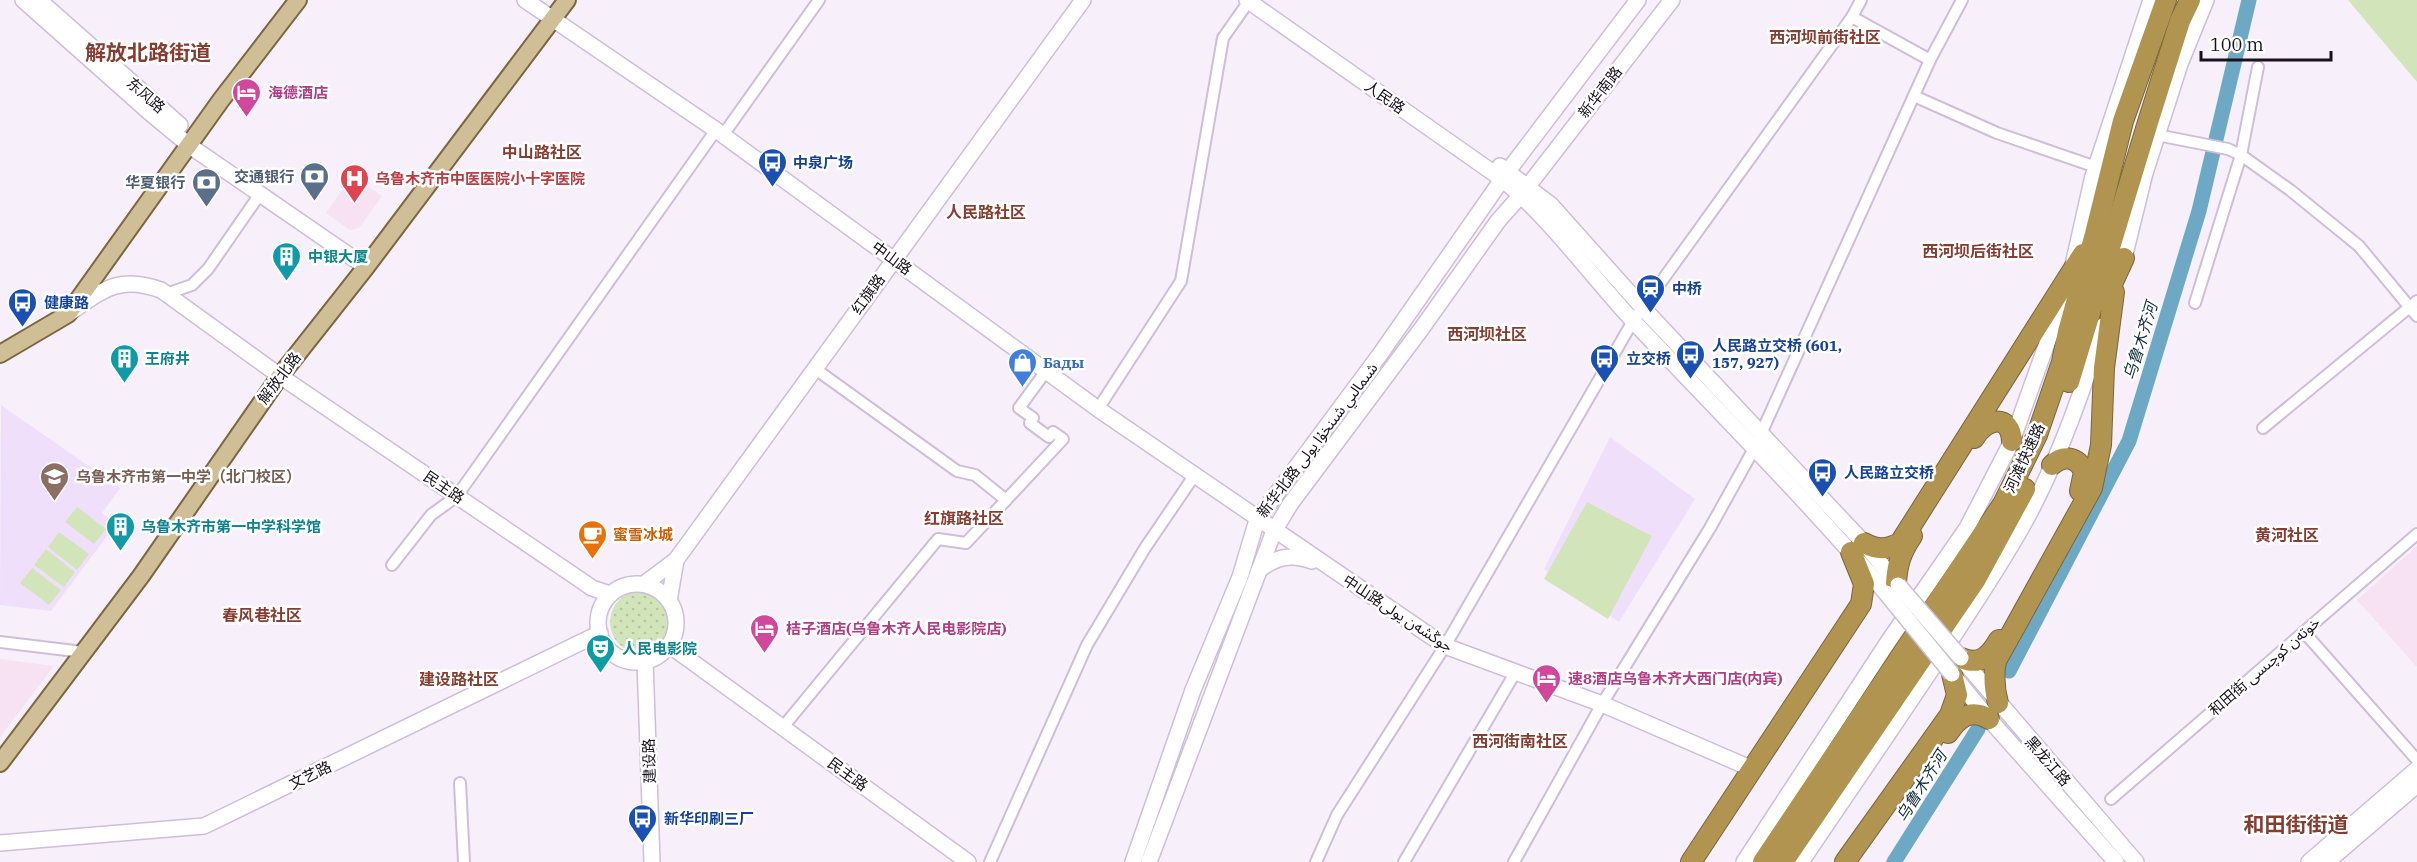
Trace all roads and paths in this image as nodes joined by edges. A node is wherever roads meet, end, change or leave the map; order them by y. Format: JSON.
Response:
{"nodes":[{"id":1,"x":23,"y":0,"type":"edge"},
{"id":2,"x":39,"y":0,"type":"edge"},
{"id":3,"x":298,"y":0,"type":"edge"},
{"id":4,"x":525,"y":0,"type":"edge"},
{"id":5,"x":567,"y":0,"type":"edge"},
{"id":6,"x":819,"y":0,"type":"edge"},
{"id":7,"x":1083,"y":0,"type":"edge"},
{"id":8,"x":1248,"y":0,"type":"edge"},
{"id":9,"x":1265,"y":0,"type":"edge"},
{"id":10,"x":1638,"y":0,"type":"edge"},
{"id":11,"x":1672,"y":0,"type":"edge"},
{"id":12,"x":1861,"y":0,"type":"edge"},
{"id":13,"x":1962,"y":0,"type":"edge"},
{"id":14,"x":2151,"y":0,"type":"edge"},
{"id":15,"x":2166,"y":0,"type":"edge"},
{"id":16,"x":2190,"y":0,"type":"edge"},
{"id":17,"x":2206,"y":0,"type":"edge"},
{"id":18,"x":1852,"y":17,"type":"junction"},
{"id":19,"x":554,"y":20,"type":"junction"},
{"id":20,"x":1930,"y":60,"type":"junction"},
{"id":21,"x":2258,"y":67,"type":"dead end"},
{"id":22,"x":1914,"y":96,"type":"junction"},
{"id":23,"x":720,"y":132,"type":"junction"},
{"id":24,"x":2157,"y":135,"type":"junction"},
{"id":25,"x":193,"y":142,"type":"junction"},
{"id":26,"x":2241,"y":155,"type":"junction"},
{"id":27,"x":2096,"y":167,"type":"junction"},
{"id":28,"x":1505,"y":175,"type":"junction"},
{"id":29,"x":1524,"y":190,"type":"junction"},
{"id":30,"x":260,"y":194,"type":"junction"},
{"id":31,"x":2096,"y":234,"type":"junction"},
{"id":32,"x":2124,"y":258,"type":"junction"},
{"id":33,"x":893,"y":259,"type":"junction"},
{"id":34,"x":366,"y":267,"type":"junction"},
{"id":35,"x":2072,"y":271,"type":"junction"},
{"id":36,"x":2114,"y":292,"type":"junction"},
{"id":37,"x":166,"y":294,"type":"junction"},
{"id":38,"x":2195,"y":303,"type":"dead end"},
{"id":39,"x":1643,"y":308,"type":"junction"},
{"id":40,"x":2414,"y":308,"type":"edge"},
{"id":41,"x":68,"y":314,"type":"junction"},
{"id":42,"x":1633,"y":321,"type":"junction"},
{"id":43,"x":0,"y":354,"type":"edge"},
{"id":44,"x":2077,"y":358,"type":"junction"},
{"id":45,"x":814,"y":368,"type":"junction"},
{"id":46,"x":1046,"y":371,"type":"junction"},
{"id":47,"x":280,"y":376,"type":"junction"},
{"id":48,"x":1098,"y":409,"type":"junction"},
{"id":49,"x":2263,"y":428,"type":"dead end"},
{"id":50,"x":1762,"y":433,"type":"junction"},
{"id":51,"x":2012,"y":441,"type":"junction"},
{"id":52,"x":1755,"y":447,"type":"junction"},
{"id":53,"x":2052,"y":465,"type":"junction"},
{"id":54,"x":1194,"y":476,"type":"junction"},
{"id":55,"x":458,"y":496,"type":"junction"},
{"id":56,"x":1226,"y":498,"type":"junction"},
{"id":57,"x":1006,"y":500,"type":"junction"},
{"id":58,"x":1257,"y":520,"type":"junction"},
{"id":59,"x":1274,"y":531,"type":"junction"},
{"id":60,"x":2417,"y":534,"type":"edge"},
{"id":61,"x":1251,"y":536,"type":"junction"},
{"id":62,"x":1857,"y":547,"type":"junction"},
{"id":63,"x":676,"y":560,"type":"junction"},
{"id":64,"x":392,"y":564,"type":"dead end"},
{"id":65,"x":1326,"y":566,"type":"junction"},
{"id":66,"x":1259,"y":570,"type":"junction"},
{"id":67,"x":644,"y":584,"type":"junction"},
{"id":68,"x":1894,"y":592,"type":"junction"},
{"id":69,"x":610,"y":594,"type":"junction"},
{"id":70,"x":669,"y":601,"type":"junction"},
{"id":71,"x":2304,"y":632,"type":"junction"},
{"id":72,"x":600,"y":633,"type":"junction"},
{"id":73,"x":0,"y":642,"type":"edge"},
{"id":74,"x":669,"y":645,"type":"junction"},
{"id":75,"x":1445,"y":646,"type":"junction"},
{"id":76,"x":83,"y":652,"type":"junction"},
{"id":77,"x":645,"y":661,"type":"junction"},
{"id":78,"x":1957,"y":666,"type":"junction"},
{"id":79,"x":1515,"y":672,"type":"junction"},
{"id":80,"x":1602,"y":704,"type":"junction"},
{"id":81,"x":1994,"y":711,"type":"junction"},
{"id":82,"x":783,"y":727,"type":"junction"},
{"id":83,"x":2417,"y":760,"type":"edge"},
{"id":84,"x":0,"y":763,"type":"edge"},
{"id":85,"x":1750,"y":768,"type":"dead end"},
{"id":86,"x":2417,"y":769,"type":"edge"},
{"id":87,"x":460,"y":783,"type":"dead end"},
{"id":88,"x":2417,"y":785,"type":"edge"},
{"id":89,"x":2111,"y":799,"type":"dead end"},
{"id":90,"x":0,"y":843,"type":"edge"},
{"id":91,"x":464,"y":862,"type":"edge"},
{"id":92,"x":652,"y":862,"type":"edge"},
{"id":93,"x":968,"y":862,"type":"edge"},
{"id":94,"x":990,"y":862,"type":"edge"},
{"id":95,"x":1133,"y":862,"type":"edge"},
{"id":96,"x":1149,"y":862,"type":"edge"},
{"id":97,"x":1316,"y":862,"type":"edge"},
{"id":98,"x":1404,"y":862,"type":"edge"},
{"id":99,"x":1514,"y":862,"type":"edge"},
{"id":100,"x":1691,"y":862,"type":"edge"},
{"id":101,"x":1697,"y":862,"type":"edge"},
{"id":102,"x":1744,"y":862,"type":"edge"},
{"id":103,"x":1763,"y":862,"type":"edge"},
{"id":104,"x":1783,"y":862,"type":"edge"},
{"id":105,"x":1801,"y":862,"type":"edge"},
{"id":106,"x":1845,"y":862,"type":"edge"},
{"id":107,"x":1855,"y":862,"type":"edge"},
{"id":108,"x":2116,"y":862,"type":"edge"},
{"id":109,"x":2136,"y":862,"type":"edge"},
{"id":110,"x":2309,"y":862,"type":"edge"},
{"id":111,"x":2327,"y":862,"type":"edge"}],
"edges":[{"from":1,"to":25,"type":"main road","name":"东风路"},
{"from":2,"to":25,"type":"main road","name":"东风路"},
{"from":3,"to":25,"type":"main road"},
{"from":4,"to":19,"type":"main road","name":"中山路"},
{"from":5,"to":19,"type":"main road","name":"解放北路"},
{"from":6,"to":23,"type":"street"},
{"from":7,"to":33,"type":"main road","name":"红旗路"},
{"from":8,"to":28,"type":"main road","name":"人民路"},
{"from":8,"to":48,"type":"street"},
{"from":9,"to":28,"type":"main road","name":"人民路"},
{"from":10,"to":28,"type":"main road","name":"新华南路"},
{"from":11,"to":29,"type":"main road","name":"新华南路"},
{"from":12,"to":18,"type":"street"},
{"from":13,"to":20,"type":"street"},
{"from":14,"to":27,"type":"main road"},
{"from":15,"to":31,"type":"highway","name":"河滩快速路"},
{"from":16,"to":44,"type":"highway","name":"河滩快速路"},
{"from":17,"to":24,"type":"main road"},
{"from":18,"to":20,"type":"street"},
{"from":18,"to":39,"type":"street"},
{"from":19,"to":23,"type":"main road","name":"中山路"},
{"from":19,"to":34,"type":"main road","name":"解放北路"},
{"from":20,"to":22,"type":"street"},
{"from":21,"to":26,"type":"street"},
{"from":22,"to":27,"type":"street"},
{"from":22,"to":50,"type":"street"},
{"from":23,"to":33,"type":"main road","name":"中山路"},
{"from":23,"to":55,"type":"street"},
{"from":24,"to":26,"type":"street"},
{"from":24,"to":32,"type":"main road"},
{"from":25,"to":30,"type":"main road","name":"东风路"},
{"from":25,"to":41,"type":"main road"},
{"from":26,"to":38,"type":"street"},
{"from":26,"to":40,"type":"street"},
{"from":27,"to":35,"type":"main road"},
{"from":28,"to":29,"type":"main road","name":"人民路"},
{"from":28,"to":58,"type":"main road","name":"新华北路 شىمالىي شىنخۇا يولى"},
{"from":29,"to":39,"type":"main road"},
{"from":29,"to":42,"type":"main road"},
{"from":29,"to":59,"type":"main road","name":"新华北路 شىمالىي شىنخۇا يولى"},
{"from":30,"to":34,"type":"main road","name":"东风路"},
{"from":30,"to":37,"type":"street"},
{"from":31,"to":35,"type":"highway"},
{"from":31,"to":103,"type":"highway","name":"河滩快速路"},
{"from":32,"to":36,"type":"main road"},
{"from":32,"to":44,"type":"highway"},
{"from":33,"to":45,"type":"main road","name":"红旗路"},
{"from":33,"to":46,"type":"main road","name":"中山路"},
{"from":34,"to":47,"type":"main road","name":"解放北路"},
{"from":35,"to":51,"type":"main road"},
{"from":35,"to":62,"type":"highway"},
{"from":36,"to":53,"type":"main road"},
{"from":36,"to":81,"type":"highway"},
{"from":37,"to":41,"type":"main road","name":"民主路"},
{"from":37,"to":47,"type":"main road","name":"民主路"},
{"from":39,"to":42,"type":"street"},
{"from":39,"to":50,"type":"main road"},
{"from":40,"to":49,"type":"street"},
{"from":41,"to":43,"type":"main road"},
{"from":42,"to":52,"type":"main road"},
{"from":42,"to":75,"type":"street"},
{"from":44,"to":104,"type":"highway","name":"河滩快速路"},
{"from":45,"to":57,"type":"street"},
{"from":45,"to":63,"type":"main road","name":"红旗路"},
{"from":46,"to":48,"type":"main road","name":"中山路"},
{"from":46,"to":57,"type":"street"},
{"from":47,"to":55,"type":"main road","name":"民主路"},
{"from":47,"to":76,"type":"main road","name":"解放北路"},
{"from":48,"to":54,"type":"main road","name":"中山路"},
{"from":50,"to":52,"type":"street"},
{"from":50,"to":62,"type":"main road"},
{"from":51,"to":68,"type":"highway"},
{"from":51,"to":102,"type":"main road"},
{"from":52,"to":62,"type":"main road"},
{"from":52,"to":80,"type":"street"},
{"from":53,"to":78,"type":"highway"},
{"from":53,"to":105,"type":"main road"},
{"from":54,"to":56,"type":"main road","name":"中山路"},
{"from":54,"to":94,"type":"street"},
{"from":55,"to":64,"type":"street"},
{"from":55,"to":69,"type":"main road","name":"民主路"},
{"from":56,"to":58,"type":"main road","name":"中山路"},
{"from":56,"to":61,"type":"main road"},
{"from":57,"to":82,"type":"street"},
{"from":58,"to":59,"type":"main road","name":"中山路جوڭشەن يولى"},
{"from":58,"to":61,"type":"main road","name":"新华北路 شىمالىي شىنخۇا يولى"},
{"from":59,"to":65,"type":"main road","name":"中山路جوڭشەن يولى"},
{"from":59,"to":66,"type":"main road","name":"新华北路 شىمالىي شىنخۇا يولى"},
{"from":60,"to":71,"type":"street","name":"和田街 خوتەن كوچىسى"},
{"from":61,"to":95,"type":"main road","name":"新华北路 شىمالىي شىنخۇا يولى"},
{"from":62,"to":68,"type":"main road"},
{"from":62,"to":100,"type":"highway"},
{"from":63,"to":67,"type":"main road"},
{"from":63,"to":70,"type":"main road"},
{"from":65,"to":66,"type":"main road"},
{"from":65,"to":75,"type":"main road","name":"中山路جوڭشەن يولى"},
{"from":66,"to":96,"type":"main road","name":"新华北路 شىمالىي شىنخۇا يولى"},
{"from":67,"to":69,"type":"main road"},
{"from":67,"to":70,"type":"main road"},
{"from":68,"to":78,"type":"main road","bridge":true},
{"from":68,"to":78,"type":"main road","bridge":true},
{"from":68,"to":101,"type":"highway"},
{"from":69,"to":72,"type":"main road"},
{"from":70,"to":74,"type":"main road"},
{"from":71,"to":83,"type":"street"},
{"from":71,"to":89,"type":"street","name":"和田街 خوتەن كوچىسى"},
{"from":72,"to":77,"type":"main road"},
{"from":72,"to":90,"type":"main road","name":"文艺路"},
{"from":73,"to":76,"type":"street"},
{"from":74,"to":77,"type":"main road"},
{"from":74,"to":82,"type":"main road","name":"民主路"},
{"from":75,"to":79,"type":"main road","name":"中山路جوڭشەن يولى"},
{"from":75,"to":97,"type":"street"},
{"from":76,"to":84,"type":"main road","name":"解放北路"},
{"from":77,"to":92,"type":"main road","name":"建设路"},
{"from":78,"to":81,"type":"main road","name":"黑龙江路"},
{"from":78,"to":106,"type":"highway"},
{"from":79,"to":80,"type":"main road","name":"中山路جوڭشەن يولى"},
{"from":79,"to":98,"type":"street"},
{"from":80,"to":85,"type":"main road","name":"中山路جوڭشەن يولى"},
{"from":80,"to":99,"type":"street"},
{"from":81,"to":107,"type":"highway"},
{"from":81,"to":108,"type":"main road","name":"黑龙江路"},
{"from":81,"to":109,"type":"main road","name":"黑龙江路"},
{"from":82,"to":93,"type":"main road","name":"民主路"},
{"from":86,"to":110,"type":"main road"},
{"from":87,"to":91,"type":"street"},
{"from":88,"to":111,"type":"main road"}]}
